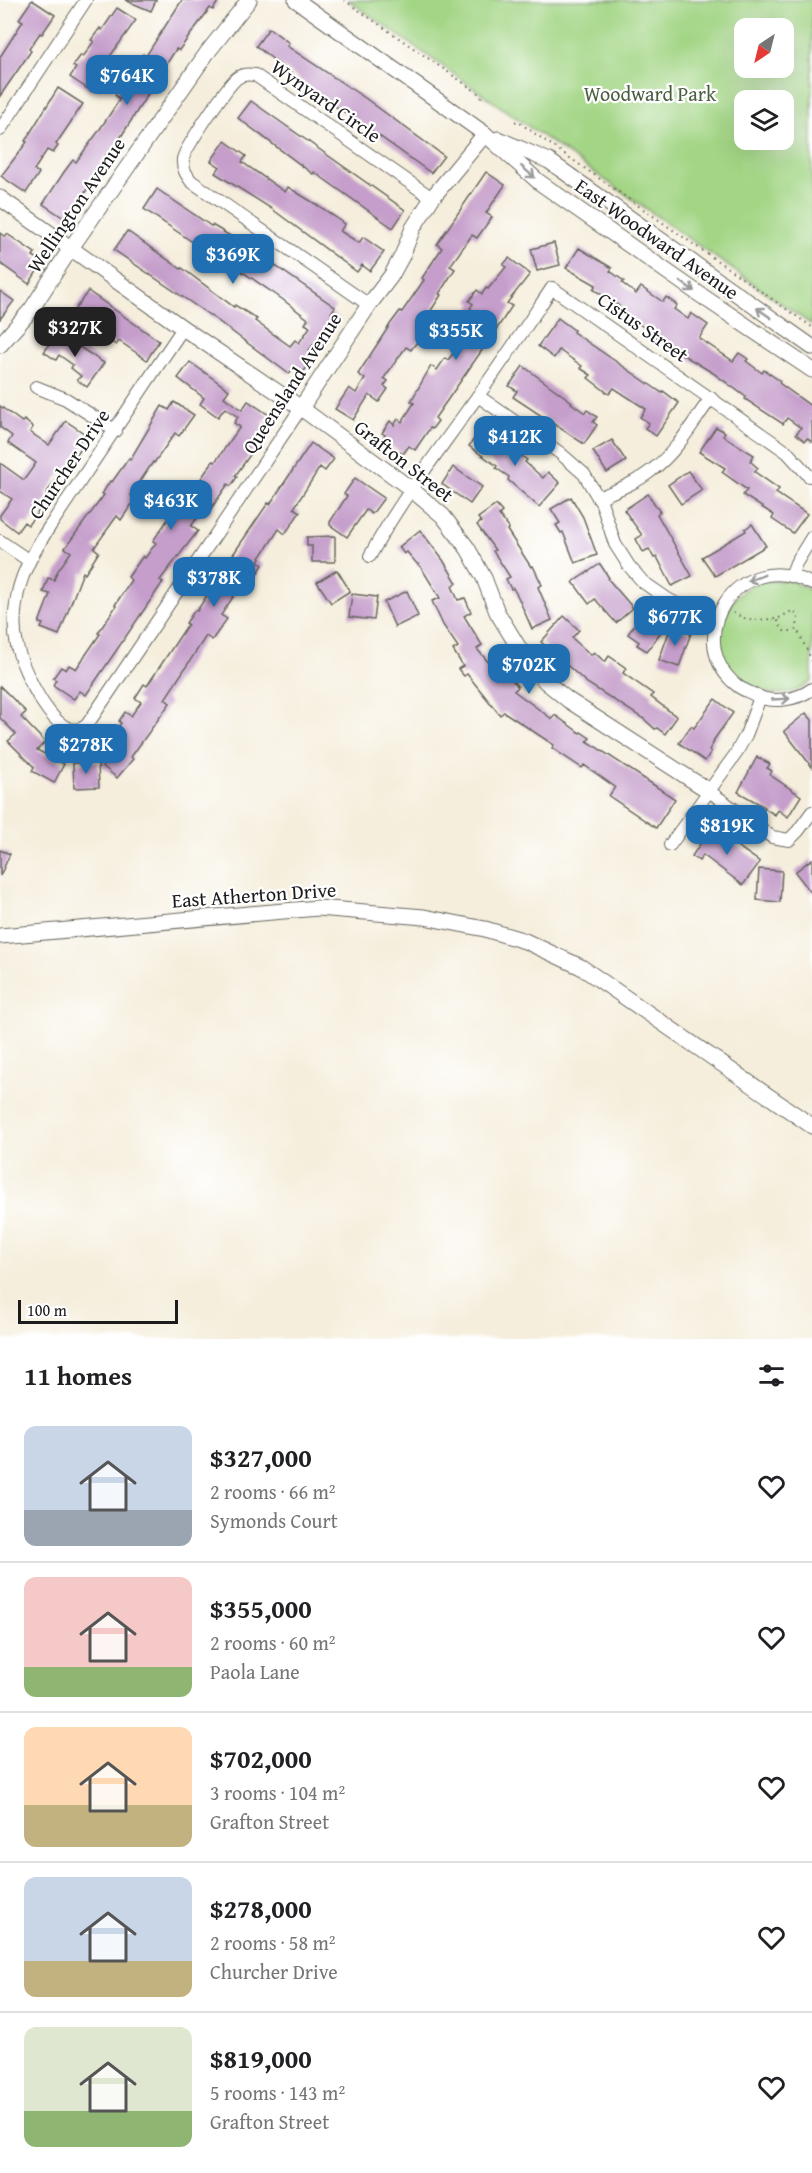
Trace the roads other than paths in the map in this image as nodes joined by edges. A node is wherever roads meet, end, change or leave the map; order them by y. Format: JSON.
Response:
{"nodes":[{"id":1,"x":87,"y":0,"type":"edge"},
{"id":2,"x":249,"y":0,"type":"edge"},
{"id":3,"x":296,"y":0,"type":"edge"},
{"id":4,"x":0,"y":130,"type":"edge"},
{"id":5,"x":484,"y":134,"type":"junction"},
{"id":6,"x":0,"y":198,"type":"edge"},
{"id":7,"x":432,"y":198,"type":"junction"},
{"id":8,"x":71,"y":248,"type":"junction"},
{"id":9,"x":369,"y":305,"type":"junction"},
{"id":10,"x":183,"y":328,"type":"junction"},
{"id":11,"x":0,"y":345,"type":"edge"},
{"id":12,"x":812,"y":347,"type":"edge"},
{"id":13,"x":812,"y":370,"type":"edge"},
{"id":14,"x":36,"y":387,"type":"dead end"},
{"id":15,"x":478,"y":396,"type":"junction"},
{"id":16,"x":711,"y":398,"type":"junction"},
{"id":17,"x":301,"y":408,"type":"junction"},
{"id":18,"x":116,"y":431,"type":"junction"},
{"id":19,"x":809,"y":476,"type":"dead end"},
{"id":20,"x":411,"y":489,"type":"junction"},
{"id":21,"x":598,"y":498,"type":"junction"},
{"id":22,"x":812,"y":537,"type":"edge"},
{"id":23,"x":0,"y":541,"type":"edge"},
{"id":24,"x":370,"y":556,"type":"dead end"},
{"id":25,"x":28,"y":560,"type":"junction"},
{"id":26,"x":791,"y":576,"type":"junction"},
{"id":27,"x":811,"y":581,"type":"edge"},
{"id":28,"x":720,"y":612,"type":"junction"},
{"id":29,"x":812,"y":689,"type":"edge"},
{"id":30,"x":760,"y":698,"type":"junction"},
{"id":31,"x":93,"y":716,"type":"joint"},
{"id":32,"x":709,"y":792,"type":"junction"},
{"id":33,"x":812,"y":812,"type":"edge"},
{"id":34,"x":670,"y":845,"type":"dead end"},
{"id":35,"x":0,"y":936,"type":"edge"},
{"id":36,"x":812,"y":1126,"type":"edge"}],
"edges":[{"from":1,"to":4,"type":"street"},
{"from":2,"to":8,"type":"street","name":"Wellington Avenue"},
{"from":3,"to":5,"type":"street","name":"East Woodward Avenue"},
{"from":5,"to":7,"type":"street","name":"Queensland Avenue"},
{"from":12,"to":5,"type":"street","name":"East Woodward Avenue","one_way":true},
{"from":5,"to":13,"type":"street","name":"East Woodward Avenue","one_way":true},
{"from":6,"to":8,"type":"street","name":"Grafton Street"},
{"from":7,"to":9,"type":"street","name":"Queensland Avenue"},
{"from":7,"to":9,"type":"street","name":"Wynyard Circle"},
{"from":8,"to":10,"type":"street","name":"Grafton Street"},
{"from":8,"to":11,"type":"street","name":"Wellington Avenue"},
{"from":9,"to":17,"type":"street","name":"Queensland Avenue"},
{"from":10,"to":17,"type":"street","name":"Grafton Street"},
{"from":10,"to":18,"type":"street","name":"Churcher Drive"},
{"from":14,"to":18,"type":"street"},
{"from":15,"to":16,"type":"street","name":"Cistus Street"},
{"from":15,"to":20,"type":"street"},
{"from":15,"to":21,"type":"street"},
{"from":16,"to":19,"type":"street","name":"Cistus Street"},
{"from":16,"to":21,"type":"street"},
{"from":17,"to":20,"type":"street","name":"Grafton Street"},
{"from":17,"to":31,"type":"street","name":"Queensland Avenue"},
{"from":18,"to":25,"type":"street","name":"Churcher Drive"},
{"from":20,"to":24,"type":"street"},
{"from":20,"to":32,"type":"street","name":"Grafton Street"},
{"from":21,"to":28,"type":"street"},
{"from":22,"to":26,"type":"street"},
{"from":23,"to":25,"type":"street"},
{"from":25,"to":31,"type":"street","name":"Churcher Drive"},
{"from":26,"to":27,"type":"street"},
{"from":26,"to":28,"type":"street","one_way":true},
{"from":28,"to":30,"type":"street"},
{"from":30,"to":29,"type":"street","one_way":true},
{"from":30,"to":32,"type":"street"},
{"from":32,"to":33,"type":"street","name":"Grafton Street"},
{"from":32,"to":34,"type":"street"},
{"from":35,"to":36,"type":"street","name":"East Atherton Drive"}]}
